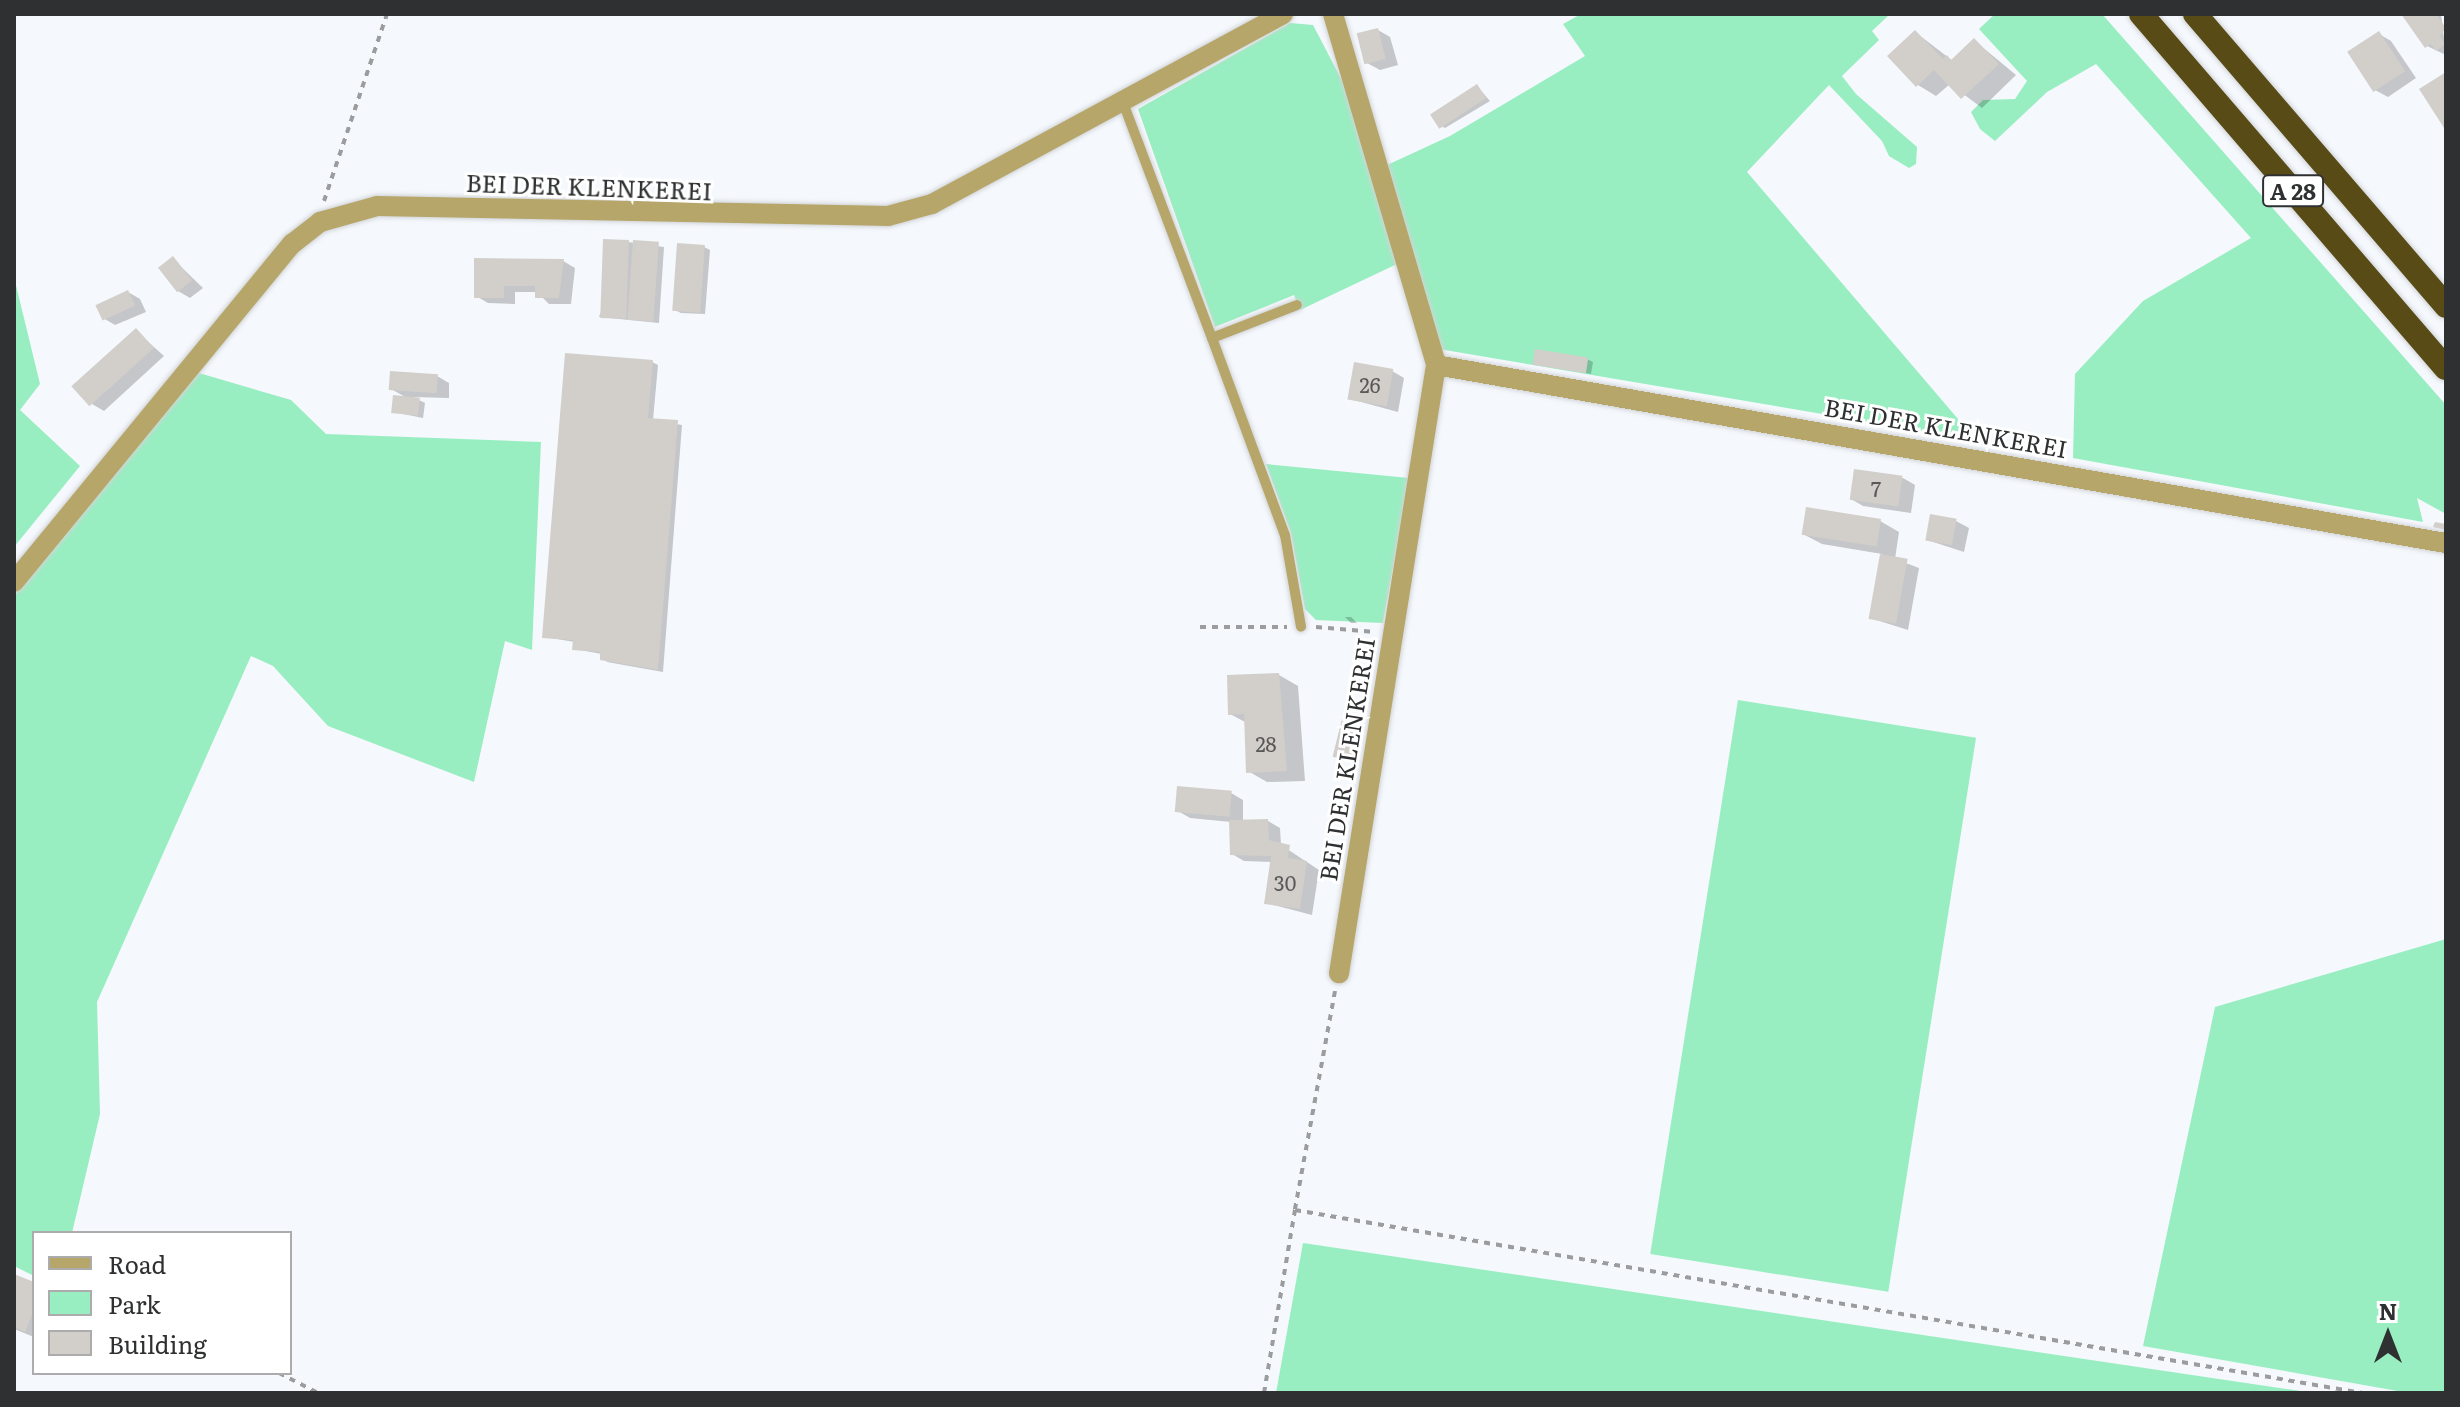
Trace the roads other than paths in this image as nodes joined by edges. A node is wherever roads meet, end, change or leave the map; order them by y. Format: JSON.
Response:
{"nodes":[{"id":1,"x":1283,"y":14,"type":"edge"},
{"id":2,"x":1333,"y":14,"type":"edge"},
{"id":3,"x":2141,"y":14,"type":"edge"},
{"id":4,"x":2195,"y":14,"type":"edge"},
{"id":5,"x":1122,"y":100,"type":"junction"},
{"id":6,"x":1297,"y":305,"type":"dead end"},
{"id":7,"x":2446,"y":306,"type":"edge"},
{"id":8,"x":1212,"y":338,"type":"junction"},
{"id":9,"x":1436,"y":365,"type":"junction"},
{"id":10,"x":2446,"y":368,"type":"edge"},
{"id":11,"x":2446,"y":543,"type":"edge"},
{"id":12,"x":14,"y":582,"type":"edge"},
{"id":13,"x":1301,"y":627,"type":"dead end"},
{"id":14,"x":1339,"y":973,"type":"road end"}],
"edges":[{"from":1,"to":5,"type":"street","name":"BEI DER KLENKEREI"},
{"from":2,"to":9,"type":"street","name":"BEI DER KLENKEREI"},
{"from":3,"to":10,"type":"highway","number":"A 28"},
{"from":4,"to":7,"type":"highway","number":"A 28"},
{"from":5,"to":8,"type":"lane"},
{"from":5,"to":12,"type":"street","name":"BEI DER KLENKEREI"},
{"from":6,"to":8,"type":"lane"},
{"from":8,"to":13,"type":"lane"},
{"from":9,"to":11,"type":"street","name":"BEI DER KLENKEREI"},
{"from":9,"to":14,"type":"street","name":"BEI DER KLENKEREI"}]}
